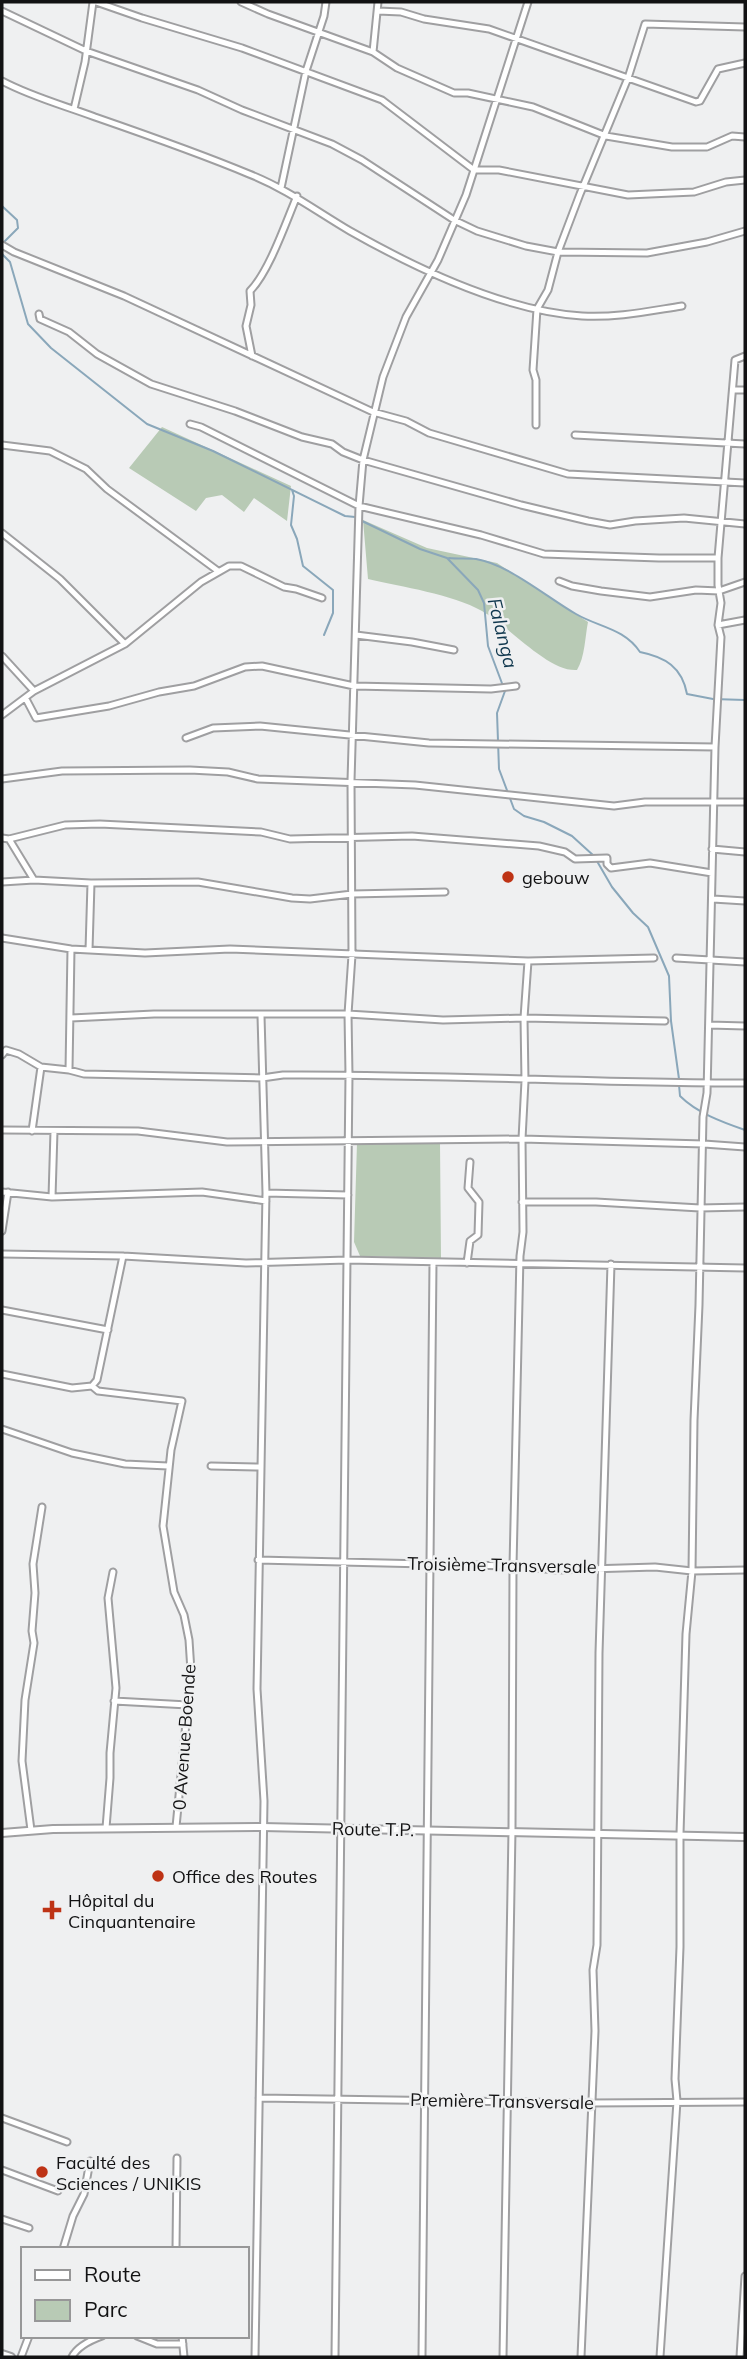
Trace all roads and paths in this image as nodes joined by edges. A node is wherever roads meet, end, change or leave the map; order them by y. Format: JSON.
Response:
{"nodes":[{"id":1,"x":94,"y":2,"type":"edge"},
{"id":2,"x":241,"y":2,"type":"edge"},
{"id":3,"x":326,"y":2,"type":"edge"},
{"id":4,"x":379,"y":2,"type":"edge"},
{"id":5,"x":528,"y":2,"type":"edge"},
{"id":6,"x":2,"y":11,"type":"edge"},
{"id":7,"x":378,"y":11,"type":"junction"},
{"id":8,"x":745,"y":27,"type":"edge"},
{"id":9,"x":318,"y":32,"type":"junction"},
{"id":10,"x":517,"y":37,"type":"junction"},
{"id":11,"x":86,"y":51,"type":"junction"},
{"id":12,"x":373,"y":52,"type":"junction"},
{"id":13,"x":745,"y":64,"type":"edge"},
{"id":14,"x":306,"y":71,"type":"junction"},
{"id":15,"x":628,"y":78,"type":"junction"},
{"id":16,"x":2,"y":81,"type":"edge"},
{"id":17,"x":495,"y":100,"type":"junction"},
{"id":18,"x":74,"y":109,"type":"junction"},
{"id":19,"x":295,"y":130,"type":"junction"},
{"id":20,"x":603,"y":135,"type":"junction"},
{"id":21,"x":745,"y":137,"type":"edge"},
{"id":22,"x":474,"y":170,"type":"junction"},
{"id":23,"x":745,"y":180,"type":"edge"},
{"id":24,"x":582,"y":187,"type":"junction"},
{"id":25,"x":281,"y":188,"type":"junction"},
{"id":26,"x":297,"y":196,"type":"junction"},
{"id":27,"x":454,"y":220,"type":"junction"},
{"id":28,"x":745,"y":231,"type":"edge"},
{"id":29,"x":4,"y":245,"type":"edge"},
{"id":30,"x":558,"y":252,"type":"junction"},
{"id":31,"x":432,"y":273,"type":"junction"},
{"id":32,"x":682,"y":306,"type":"dead end"},
{"id":33,"x":537,"y":309,"type":"junction"},
{"id":34,"x":38,"y":314,"type":"dead end"},
{"id":35,"x":252,"y":356,"type":"junction"},
{"id":36,"x":745,"y":356,"type":"edge"},
{"id":37,"x":733,"y":390,"type":"junction"},
{"id":38,"x":745,"y":390,"type":"edge"},
{"id":39,"x":373,"y":412,"type":"junction"},
{"id":40,"x":190,"y":425,"type":"dead end"},
{"id":41,"x":536,"y":425,"type":"dead end"},
{"id":42,"x":575,"y":435,"type":"dead end"},
{"id":43,"x":729,"y":442,"type":"junction"},
{"id":44,"x":745,"y":444,"type":"edge"},
{"id":45,"x":2,"y":445,"type":"edge"},
{"id":46,"x":363,"y":460,"type":"junction"},
{"id":47,"x":724,"y":482,"type":"junction"},
{"id":48,"x":745,"y":483,"type":"edge"},
{"id":49,"x":359,"y":509,"type":"junction"},
{"id":50,"x":723,"y":522,"type":"junction"},
{"id":51,"x":745,"y":524,"type":"edge"},
{"id":52,"x":2,"y":533,"type":"edge"},
{"id":53,"x":718,"y":558,"type":"junction"},
{"id":54,"x":218,"y":571,"type":"junction"},
{"id":55,"x":559,"y":581,"type":"dead end"},
{"id":56,"x":745,"y":582,"type":"edge"},
{"id":57,"x":719,"y":591,"type":"junction"},
{"id":58,"x":322,"y":598,"type":"dead end"},
{"id":59,"x":745,"y":620,"type":"edge"},
{"id":60,"x":718,"y":625,"type":"junction"},
{"id":61,"x":356,"y":635,"type":"junction"},
{"id":62,"x":125,"y":644,"type":"junction"},
{"id":63,"x":454,"y":650,"type":"dead end"},
{"id":64,"x":2,"y":656,"type":"edge"},
{"id":65,"x":354,"y":686,"type":"junction"},
{"id":66,"x":516,"y":686,"type":"dead end"},
{"id":67,"x":34,"y":691,"type":"junction"},
{"id":68,"x":26,"y":699,"type":"junction"},
{"id":69,"x":2,"y":715,"type":"edge"},
{"id":70,"x":353,"y":735,"type":"junction"},
{"id":71,"x":186,"y":738,"type":"dead end"},
{"id":72,"x":715,"y":747,"type":"junction"},
{"id":73,"x":2,"y":779,"type":"edge"},
{"id":74,"x":351,"y":781,"type":"junction"},
{"id":75,"x":745,"y":802,"type":"edge"},
{"id":76,"x":714,"y":804,"type":"junction"},
{"id":77,"x":2,"y":838,"type":"edge"},
{"id":78,"x":352,"y":838,"type":"junction"},
{"id":79,"x":9,"y":839,"type":"junction"},
{"id":80,"x":712,"y":849,"type":"junction"},
{"id":81,"x":745,"y":852,"type":"edge"},
{"id":82,"x":712,"y":873,"type":"junction"},
{"id":83,"x":34,"y":880,"type":"junction"},
{"id":84,"x":2,"y":882,"type":"edge"},
{"id":85,"x":91,"y":883,"type":"junction"},
{"id":86,"x":446,"y":892,"type":"dead end"},
{"id":87,"x":352,"y":894,"type":"junction"},
{"id":88,"x":713,"y":899,"type":"junction"},
{"id":89,"x":745,"y":901,"type":"edge"},
{"id":90,"x":2,"y":938,"type":"edge"},
{"id":91,"x":71,"y":949,"type":"junction"},
{"id":92,"x":89,"y":950,"type":"junction"},
{"id":93,"x":352,"y":955,"type":"junction"},
{"id":94,"x":654,"y":958,"type":"dead end"},
{"id":95,"x":676,"y":958,"type":"dead end"},
{"id":96,"x":528,"y":961,"type":"junction"},
{"id":97,"x":710,"y":962,"type":"junction"},
{"id":98,"x":745,"y":962,"type":"edge"},
{"id":99,"x":348,"y":1014,"type":"junction"},
{"id":100,"x":261,"y":1016,"type":"junction"},
{"id":101,"x":71,"y":1018,"type":"junction"},
{"id":102,"x":524,"y":1018,"type":"junction"},
{"id":103,"x":665,"y":1021,"type":"dead end"},
{"id":104,"x":709,"y":1025,"type":"junction"},
{"id":105,"x":745,"y":1026,"type":"edge"},
{"id":106,"x":2,"y":1055,"type":"edge"},
{"id":107,"x":41,"y":1066,"type":"junction"},
{"id":108,"x":69,"y":1070,"type":"junction"},
{"id":109,"x":349,"y":1076,"type":"junction"},
{"id":110,"x":262,"y":1078,"type":"junction"},
{"id":111,"x":525,"y":1081,"type":"junction"},
{"id":112,"x":708,"y":1083,"type":"junction"},
{"id":113,"x":745,"y":1083,"type":"edge"},
{"id":114,"x":2,"y":1130,"type":"edge"},
{"id":115,"x":32,"y":1131,"type":"junction"},
{"id":116,"x":54,"y":1131,"type":"junction"},
{"id":117,"x":522,"y":1139,"type":"junction"},
{"id":118,"x":348,"y":1141,"type":"junction"},
{"id":119,"x":266,"y":1143,"type":"junction"},
{"id":120,"x":704,"y":1144,"type":"junction"},
{"id":121,"x":745,"y":1147,"type":"edge"},
{"id":122,"x":470,"y":1162,"type":"dead end"},
{"id":123,"x":5,"y":1192,"type":"edge"},
{"id":124,"x":266,"y":1193,"type":"junction"},
{"id":125,"x":348,"y":1195,"type":"junction"},
{"id":126,"x":52,"y":1197,"type":"junction"},
{"id":127,"x":265,"y":1201,"type":"junction"},
{"id":128,"x":522,"y":1202,"type":"junction"},
{"id":129,"x":745,"y":1207,"type":"edge"},
{"id":130,"x":700,"y":1208,"type":"junction"},
{"id":131,"x":2,"y":1231,"type":"edge"},
{"id":132,"x":2,"y":1254,"type":"edge"},
{"id":133,"x":123,"y":1256,"type":"junction"},
{"id":134,"x":347,"y":1260,"type":"junction"},
{"id":135,"x":264,"y":1262,"type":"junction"},
{"id":136,"x":433,"y":1263,"type":"junction"},
{"id":137,"x":467,"y":1263,"type":"junction"},
{"id":138,"x":522,"y":1263,"type":"junction"},
{"id":139,"x":611,"y":1264,"type":"junction"},
{"id":140,"x":699,"y":1268,"type":"junction"},
{"id":141,"x":745,"y":1268,"type":"edge"},
{"id":142,"x":2,"y":1310,"type":"edge"},
{"id":143,"x":108,"y":1330,"type":"junction"},
{"id":144,"x":2,"y":1374,"type":"edge"},
{"id":145,"x":92,"y":1386,"type":"junction"},
{"id":146,"x":2,"y":1429,"type":"edge"},
{"id":147,"x":168,"y":1466,"type":"junction"},
{"id":148,"x":211,"y":1466,"type":"dead end"},
{"id":149,"x":259,"y":1467,"type":"junction"},
{"id":150,"x":42,"y":1507,"type":"dead end"},
{"id":151,"x":258,"y":1560,"type":"junction"},
{"id":152,"x":344,"y":1562,"type":"junction"},
{"id":153,"x":430,"y":1564,"type":"junction"},
{"id":154,"x":513,"y":1566,"type":"junction"},
{"id":155,"x":603,"y":1567,"type":"junction"},
{"id":156,"x":745,"y":1570,"type":"edge"},
{"id":157,"x":692,"y":1571,"type":"junction"},
{"id":158,"x":113,"y":1572,"type":"dead end"},
{"id":159,"x":114,"y":1701,"type":"junction"},
{"id":160,"x":188,"y":1705,"type":"junction"},
{"id":161,"x":176,"y":1827,"type":"junction"},
{"id":162,"x":262,"y":1827,"type":"junction"},
{"id":163,"x":106,"y":1828,"type":"junction"},
{"id":164,"x":341,"y":1829,"type":"junction"},
{"id":165,"x":31,"y":1830,"type":"junction"},
{"id":166,"x":427,"y":1830,"type":"junction"},
{"id":167,"x":512,"y":1830,"type":"junction"},
{"id":168,"x":597,"y":1832,"type":"junction"},
{"id":169,"x":2,"y":1833,"type":"edge"},
{"id":170,"x":680,"y":1834,"type":"junction"},
{"id":171,"x":745,"y":1837,"type":"edge"},
{"id":172,"x":258,"y":2098,"type":"junction"},
{"id":173,"x":338,"y":2098,"type":"junction"},
{"id":174,"x":424,"y":2099,"type":"junction"},
{"id":175,"x":507,"y":2100,"type":"junction"},
{"id":176,"x":677,"y":2101,"type":"junction"},
{"id":177,"x":745,"y":2102,"type":"edge"},
{"id":178,"x":590,"y":2103,"type":"junction"},
{"id":179,"x":2,"y":2118,"type":"edge"},
{"id":180,"x":66,"y":2142,"type":"dead end"},
{"id":181,"x":177,"y":2158,"type":"dead end"},
{"id":182,"x":90,"y":2161,"type":"dead end"},
{"id":183,"x":2,"y":2170,"type":"edge"},
{"id":184,"x":58,"y":2191,"type":"dead end"},
{"id":185,"x":2,"y":2219,"type":"edge"},
{"id":186,"x":29,"y":2228,"type":"dead end"},
{"id":187,"x":64,"y":2247,"type":"edge"},
{"id":188,"x":176,"y":2247,"type":"edge"},
{"id":189,"x":745,"y":2276,"type":"edge"},
{"id":190,"x":28,"y":2338,"type":"edge"},
{"id":191,"x":97,"y":2338,"type":"edge"},
{"id":192,"x":142,"y":2338,"type":"edge"},
{"id":193,"x":182,"y":2338,"type":"edge"},
{"id":194,"x":183,"y":2344,"type":"junction"},
{"id":195,"x":2,"y":2354,"type":"edge"},
{"id":196,"x":12,"y":2357,"type":"edge"},
{"id":197,"x":21,"y":2357,"type":"edge"},
{"id":198,"x":72,"y":2357,"type":"edge"},
{"id":199,"x":184,"y":2357,"type":"edge"},
{"id":200,"x":255,"y":2357,"type":"edge"},
{"id":201,"x":335,"y":2357,"type":"edge"},
{"id":202,"x":422,"y":2357,"type":"edge"},
{"id":203,"x":503,"y":2357,"type":"edge"},
{"id":204,"x":582,"y":2357,"type":"edge"},
{"id":205,"x":660,"y":2357,"type":"edge"},
{"id":206,"x":740,"y":2357,"type":"edge"}],
"edges":[{"from":1,"to":11,"type":"street"},
{"from":1,"to":14,"type":"street"},
{"from":2,"to":9,"type":"street"},
{"from":3,"to":9,"type":"street"},
{"from":4,"to":7,"type":"street"},
{"from":5,"to":10,"type":"street"},
{"from":6,"to":11,"type":"street"},
{"from":7,"to":10,"type":"street"},
{"from":7,"to":12,"type":"street"},
{"from":8,"to":15,"type":"street"},
{"from":9,"to":12,"type":"street"},
{"from":9,"to":14,"type":"street"},
{"from":10,"to":15,"type":"street"},
{"from":10,"to":17,"type":"street"},
{"from":11,"to":18,"type":"street"},
{"from":11,"to":19,"type":"street"},
{"from":12,"to":17,"type":"street"},
{"from":13,"to":15,"type":"street"},
{"from":14,"to":19,"type":"street"},
{"from":14,"to":22,"type":"street"},
{"from":15,"to":20,"type":"street"},
{"from":16,"to":18,"type":"street"},
{"from":17,"to":20,"type":"street"},
{"from":17,"to":22,"type":"street"},
{"from":18,"to":25,"type":"street"},
{"from":19,"to":25,"type":"street"},
{"from":19,"to":27,"type":"street"},
{"from":20,"to":21,"type":"street"},
{"from":20,"to":24,"type":"street"},
{"from":22,"to":24,"type":"street"},
{"from":22,"to":27,"type":"street"},
{"from":23,"to":24,"type":"street"},
{"from":24,"to":30,"type":"street"},
{"from":25,"to":26,"type":"street"},
{"from":26,"to":31,"type":"street"},
{"from":26,"to":35,"type":"street"},
{"from":27,"to":30,"type":"street"},
{"from":27,"to":31,"type":"street"},
{"from":28,"to":30,"type":"street"},
{"from":29,"to":35,"type":"street"},
{"from":30,"to":33,"type":"street"},
{"from":31,"to":33,"type":"street"},
{"from":31,"to":39,"type":"street"},
{"from":32,"to":33,"type":"street"},
{"from":33,"to":41,"type":"street"},
{"from":34,"to":46,"type":"street"},
{"from":35,"to":39,"type":"street"},
{"from":36,"to":37,"type":"street"},
{"from":37,"to":38,"type":"street"},
{"from":37,"to":43,"type":"street"},
{"from":39,"to":46,"type":"street"},
{"from":39,"to":47,"type":"street"},
{"from":40,"to":49,"type":"street"},
{"from":42,"to":43,"type":"street"},
{"from":43,"to":44,"type":"street"},
{"from":43,"to":47,"type":"street"},
{"from":45,"to":54,"type":"street"},
{"from":46,"to":49,"type":"street"},
{"from":46,"to":50,"type":"street"},
{"from":47,"to":48,"type":"street"},
{"from":47,"to":50,"type":"street"},
{"from":49,"to":53,"type":"street"},
{"from":49,"to":61,"type":"street"},
{"from":50,"to":51,"type":"street"},
{"from":50,"to":53,"type":"street"},
{"from":52,"to":62,"type":"street"},
{"from":53,"to":57,"type":"street"},
{"from":54,"to":58,"type":"street"},
{"from":54,"to":62,"type":"street"},
{"from":55,"to":57,"type":"street"},
{"from":56,"to":57,"type":"street"},
{"from":57,"to":60,"type":"street"},
{"from":59,"to":60,"type":"street"},
{"from":60,"to":72,"type":"street"},
{"from":61,"to":63,"type":"street"},
{"from":61,"to":65,"type":"street"},
{"from":62,"to":67,"type":"street"},
{"from":64,"to":67,"type":"street"},
{"from":65,"to":66,"type":"street"},
{"from":65,"to":68,"type":"street"},
{"from":65,"to":70,"type":"street"},
{"from":67,"to":68,"type":"street"},
{"from":68,"to":69,"type":"street"},
{"from":70,"to":71,"type":"street"},
{"from":70,"to":72,"type":"street"},
{"from":70,"to":74,"type":"street"},
{"from":72,"to":76,"type":"street"},
{"from":73,"to":74,"type":"street"},
{"from":74,"to":76,"type":"street"},
{"from":74,"to":78,"type":"street"},
{"from":75,"to":76,"type":"street"},
{"from":76,"to":80,"type":"street"},
{"from":77,"to":79,"type":"street"},
{"from":78,"to":79,"type":"street"},
{"from":78,"to":82,"type":"street"},
{"from":78,"to":87,"type":"street"},
{"from":79,"to":83,"type":"street"},
{"from":80,"to":81,"type":"street"},
{"from":80,"to":82,"type":"street"},
{"from":82,"to":88,"type":"street"},
{"from":83,"to":84,"type":"street"},
{"from":83,"to":85,"type":"street"},
{"from":85,"to":87,"type":"street"},
{"from":85,"to":92,"type":"street"},
{"from":86,"to":87,"type":"street"},
{"from":87,"to":93,"type":"street"},
{"from":88,"to":89,"type":"street"},
{"from":88,"to":97,"type":"street"},
{"from":90,"to":91,"type":"street"},
{"from":91,"to":92,"type":"street"},
{"from":91,"to":101,"type":"street"},
{"from":92,"to":93,"type":"street"},
{"from":93,"to":96,"type":"street"},
{"from":93,"to":99,"type":"street"},
{"from":94,"to":96,"type":"street"},
{"from":95,"to":97,"type":"street"},
{"from":96,"to":102,"type":"street"},
{"from":97,"to":98,"type":"street"},
{"from":97,"to":104,"type":"street"},
{"from":99,"to":100,"type":"street"},
{"from":99,"to":102,"type":"street"},
{"from":99,"to":109,"type":"street"},
{"from":100,"to":101,"type":"street"},
{"from":100,"to":110,"type":"street"},
{"from":101,"to":108,"type":"street"},
{"from":102,"to":103,"type":"street"},
{"from":102,"to":111,"type":"street"},
{"from":104,"to":105,"type":"street"},
{"from":104,"to":112,"type":"street"},
{"from":106,"to":107,"type":"street"},
{"from":107,"to":108,"type":"street"},
{"from":107,"to":115,"type":"street"},
{"from":108,"to":110,"type":"street"},
{"from":109,"to":110,"type":"street"},
{"from":109,"to":111,"type":"street"},
{"from":109,"to":118,"type":"street"},
{"from":110,"to":119,"type":"street"},
{"from":111,"to":112,"type":"street"},
{"from":111,"to":117,"type":"street"},
{"from":112,"to":113,"type":"street"},
{"from":112,"to":120,"type":"street"},
{"from":114,"to":115,"type":"street"},
{"from":115,"to":116,"type":"street"},
{"from":116,"to":119,"type":"street"},
{"from":116,"to":126,"type":"street"},
{"from":117,"to":118,"type":"street"},
{"from":117,"to":120,"type":"street"},
{"from":117,"to":128,"type":"street"},
{"from":118,"to":119,"type":"street"},
{"from":118,"to":125,"type":"street"},
{"from":119,"to":124,"type":"street"},
{"from":120,"to":121,"type":"street"},
{"from":120,"to":130,"type":"street"},
{"from":122,"to":137,"type":"street"},
{"from":123,"to":126,"type":"street"},
{"from":123,"to":131,"type":"street"},
{"from":124,"to":125,"type":"street"},
{"from":124,"to":127,"type":"street"},
{"from":125,"to":134,"type":"street"},
{"from":126,"to":127,"type":"street"},
{"from":127,"to":135,"type":"street"},
{"from":128,"to":130,"type":"street"},
{"from":128,"to":138,"type":"street"},
{"from":129,"to":130,"type":"street"},
{"from":130,"to":140,"type":"street"},
{"from":132,"to":133,"type":"street"},
{"from":133,"to":135,"type":"street"},
{"from":133,"to":143,"type":"street"},
{"from":134,"to":135,"type":"street"},
{"from":134,"to":136,"type":"street"},
{"from":134,"to":152,"type":"street"},
{"from":135,"to":149,"type":"street"},
{"from":136,"to":137,"type":"street"},
{"from":136,"to":153,"type":"street"},
{"from":137,"to":138,"type":"street"},
{"from":138,"to":139,"type":"street"},
{"from":138,"to":154,"type":"street"},
{"from":139,"to":140,"type":"street"},
{"from":139,"to":155,"type":"street"},
{"from":140,"to":141,"type":"street"},
{"from":140,"to":157,"type":"street"},
{"from":142,"to":143,"type":"street"},
{"from":143,"to":145,"type":"street"},
{"from":144,"to":145,"type":"street"},
{"from":145,"to":147,"type":"street","name":"0 Avenue Boende"},
{"from":146,"to":147,"type":"street"},
{"from":147,"to":160,"type":"street","name":"0 Avenue Boende"},
{"from":148,"to":149,"type":"street"},
{"from":149,"to":151,"type":"street"},
{"from":150,"to":165,"type":"street"},
{"from":151,"to":152,"type":"street","name":"Troisième Transversale"},
{"from":151,"to":162,"type":"street"},
{"from":152,"to":153,"type":"street","name":"Troisième Transversale"},
{"from":152,"to":164,"type":"street"},
{"from":153,"to":154,"type":"street","name":"Troisième Transversale"},
{"from":153,"to":166,"type":"street"},
{"from":154,"to":155,"type":"street","name":"Troisième Transversale"},
{"from":154,"to":167,"type":"street"},
{"from":155,"to":157,"type":"street","name":"Troisième Transversale"},
{"from":155,"to":168,"type":"street"},
{"from":156,"to":157,"type":"street","name":"Troisième Transversale"},
{"from":157,"to":170,"type":"street"},
{"from":158,"to":159,"type":"street"},
{"from":159,"to":160,"type":"street"},
{"from":159,"to":163,"type":"street"},
{"from":160,"to":161,"type":"street","name":"0 Avenue Boende"},
{"from":161,"to":162,"type":"street","name":"Route T.P."},
{"from":161,"to":163,"type":"street","name":"Route T.P."},
{"from":162,"to":164,"type":"street","name":"Route T.P."},
{"from":162,"to":172,"type":"street"},
{"from":163,"to":165,"type":"street","name":"Route T.P."},
{"from":164,"to":166,"type":"street","name":"Route T.P."},
{"from":164,"to":173,"type":"street"},
{"from":165,"to":169,"type":"street","name":"Route T.P."},
{"from":166,"to":167,"type":"street","name":"Route T.P."},
{"from":166,"to":174,"type":"street"},
{"from":167,"to":168,"type":"street","name":"Route T.P."},
{"from":167,"to":175,"type":"street"},
{"from":168,"to":170,"type":"street","name":"Route T.P."},
{"from":168,"to":178,"type":"street"},
{"from":170,"to":171,"type":"street","name":"Route T.P."},
{"from":170,"to":176,"type":"street"},
{"from":172,"to":173,"type":"street","name":"Première Transversale"},
{"from":172,"to":200,"type":"street"},
{"from":173,"to":174,"type":"street","name":"Première Transversale"},
{"from":173,"to":201,"type":"street"},
{"from":174,"to":175,"type":"street","name":"Première Transversale"},
{"from":174,"to":202,"type":"street"},
{"from":175,"to":178,"type":"street","name":"Première Transversale"},
{"from":175,"to":203,"type":"street"},
{"from":176,"to":177,"type":"street","name":"Première Transversale"},
{"from":176,"to":178,"type":"street","name":"Première Transversale"},
{"from":176,"to":205,"type":"street"},
{"from":178,"to":204,"type":"street"},
{"from":179,"to":180,"type":"street"},
{"from":181,"to":188,"type":"street"},
{"from":182,"to":187,"type":"street"},
{"from":183,"to":184,"type":"street"},
{"from":185,"to":186,"type":"street"},
{"from":189,"to":206,"type":"street"},
{"from":190,"to":197,"type":"street"},
{"from":191,"to":198,"type":"street"},
{"from":192,"to":194,"type":"street"},
{"from":193,"to":194,"type":"street"},
{"from":194,"to":199,"type":"street"},
{"from":195,"to":196,"type":"street"}]}
